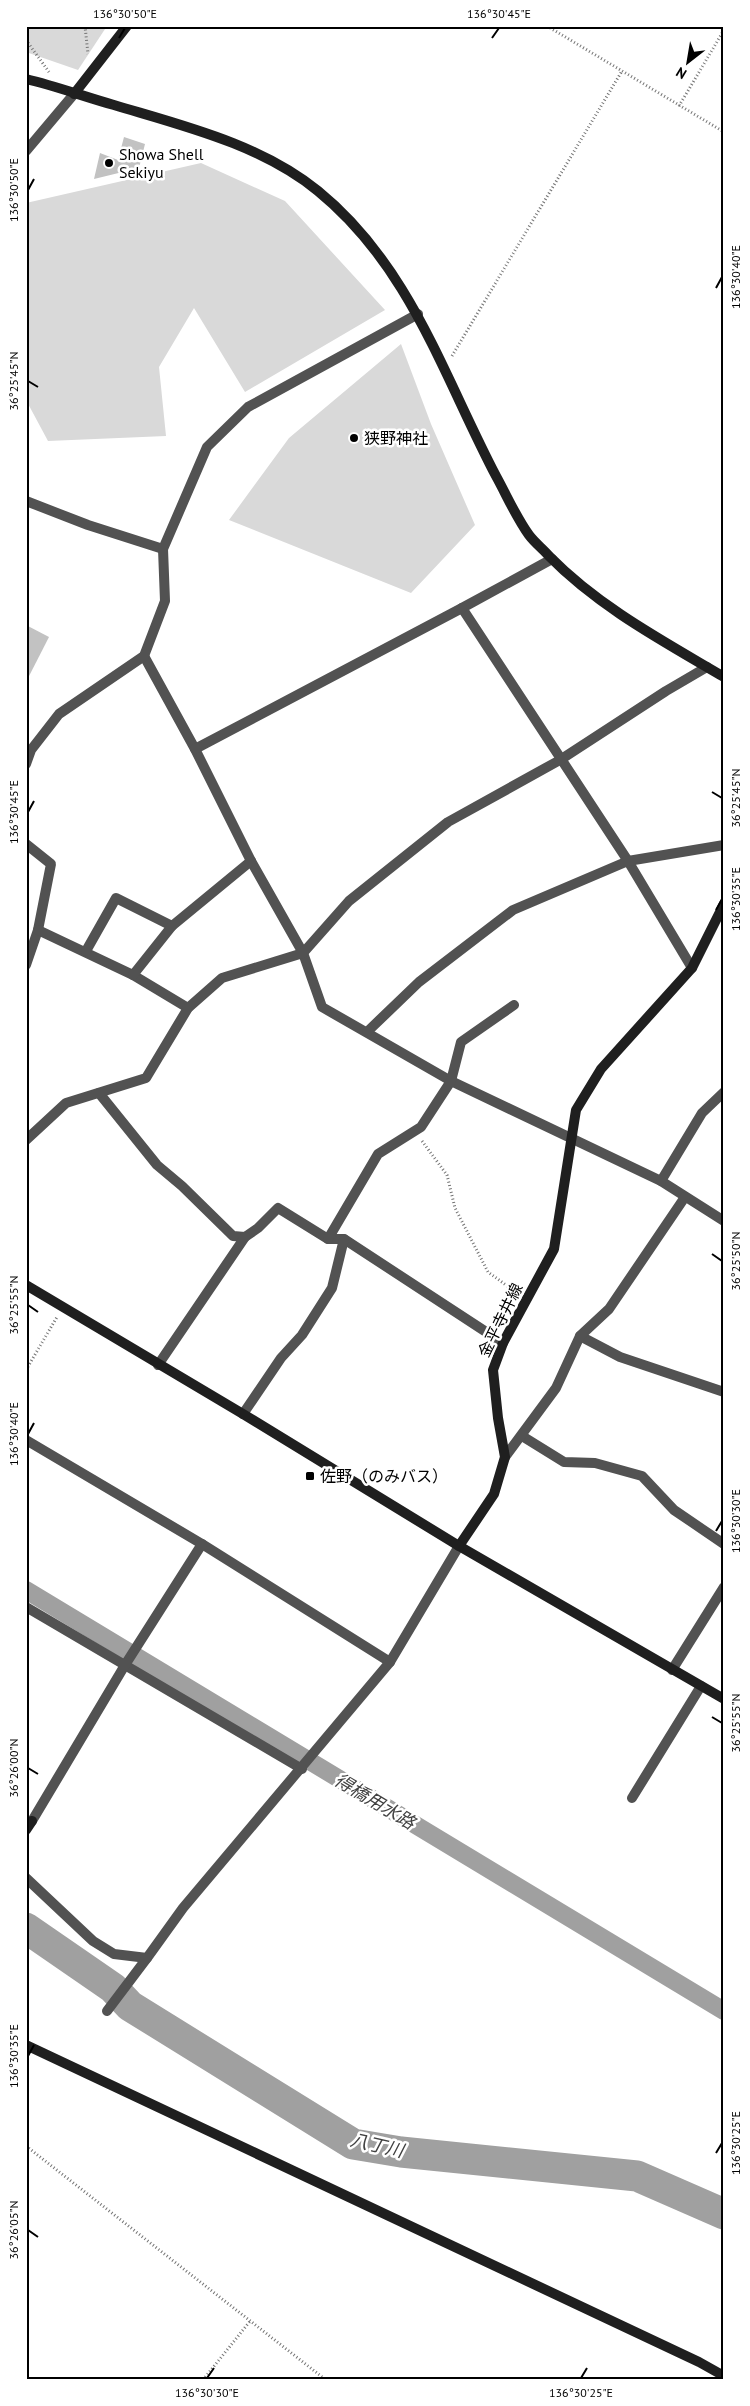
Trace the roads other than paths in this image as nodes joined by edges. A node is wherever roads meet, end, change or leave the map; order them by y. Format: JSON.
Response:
{"nodes":[{"id":1,"x":127,"y":26,"type":"edge"},
{"id":2,"x":26,"y":78,"type":"edge"},
{"id":3,"x":74,"y":94,"type":"junction"},
{"id":4,"x":26,"y":151,"type":"edge"},
{"id":5,"x":418,"y":314,"type":"junction"},
{"id":6,"x":26,"y":501,"type":"edge"},
{"id":7,"x":163,"y":549,"type":"junction"},
{"id":8,"x":552,"y":559,"type":"junction"},
{"id":9,"x":462,"y":608,"type":"junction"},
{"id":10,"x":144,"y":656,"type":"junction"},
{"id":11,"x":707,"y":667,"type":"junction"},
{"id":12,"x":724,"y":677,"type":"edge"},
{"id":13,"x":195,"y":749,"type":"junction"},
{"id":14,"x":560,"y":760,"type":"junction"},
{"id":15,"x":26,"y":764,"type":"edge"},
{"id":16,"x":26,"y":844,"type":"edge"},
{"id":17,"x":724,"y":845,"type":"edge"},
{"id":18,"x":251,"y":861,"type":"junction"},
{"id":19,"x":628,"y":861,"type":"junction"},
{"id":20,"x":724,"y":904,"type":"edge"},
{"id":21,"x":172,"y":926,"type":"junction"},
{"id":22,"x":38,"y":930,"type":"junction"},
{"id":23,"x":86,"y":952,"type":"junction"},
{"id":24,"x":303,"y":953,"type":"junction"},
{"id":25,"x":26,"y":965,"type":"edge"},
{"id":26,"x":692,"y":968,"type":"junction"},
{"id":27,"x":133,"y":975,"type":"junction"},
{"id":28,"x":514,"y":1005,"type":"dead end"},
{"id":29,"x":188,"y":1008,"type":"junction"},
{"id":30,"x":367,"y":1032,"type":"junction"},
{"id":31,"x":451,"y":1081,"type":"junction"},
{"id":32,"x":724,"y":1092,"type":"edge"},
{"id":33,"x":100,"y":1093,"type":"junction"},
{"id":34,"x":26,"y":1140,"type":"edge"},
{"id":35,"x":572,"y":1140,"type":"junction"},
{"id":36,"x":661,"y":1181,"type":"junction"},
{"id":37,"x":685,"y":1197,"type":"junction"},
{"id":38,"x":724,"y":1221,"type":"edge"},
{"id":39,"x":245,"y":1237,"type":"junction"},
{"id":40,"x":344,"y":1238,"type":"junction"},
{"id":41,"x":328,"y":1239,"type":"junction"},
{"id":42,"x":26,"y":1285,"type":"edge"},
{"id":43,"x":580,"y":1336,"type":"junction"},
{"id":44,"x":503,"y":1343,"type":"junction"},
{"id":45,"x":158,"y":1365,"type":"junction"},
{"id":46,"x":724,"y":1392,"type":"edge"},
{"id":47,"x":243,"y":1414,"type":"junction"},
{"id":48,"x":522,"y":1436,"type":"junction"},
{"id":49,"x":26,"y":1440,"type":"edge"},
{"id":50,"x":505,"y":1456,"type":"junction"},
{"id":51,"x":202,"y":1544,"type":"junction"},
{"id":52,"x":724,"y":1544,"type":"edge"},
{"id":53,"x":459,"y":1546,"type":"junction"},
{"id":54,"x":724,"y":1587,"type":"edge"},
{"id":55,"x":26,"y":1607,"type":"edge"},
{"id":56,"x":127,"y":1662,"type":"junction"},
{"id":57,"x":390,"y":1662,"type":"junction"},
{"id":58,"x":672,"y":1670,"type":"junction"},
{"id":59,"x":701,"y":1686,"type":"junction"},
{"id":60,"x":724,"y":1699,"type":"edge"},
{"id":61,"x":306,"y":1763,"type":"junction"},
{"id":62,"x":632,"y":1798,"type":"dead end"},
{"id":63,"x":26,"y":1830,"type":"edge"},
{"id":64,"x":26,"y":1878,"type":"edge"},
{"id":65,"x":147,"y":1958,"type":"junction"},
{"id":66,"x":107,"y":2011,"type":"dead end"},
{"id":67,"x":26,"y":2045,"type":"edge"},
{"id":68,"x":724,"y":2376,"type":"edge"}],
"edges":[{"from":1,"to":3,"type":"street"},
{"from":2,"to":3,"type":"street"},
{"from":3,"to":4,"type":"street"},
{"from":3,"to":5,"type":"street"},
{"from":5,"to":7,"type":"street"},
{"from":5,"to":8,"type":"street"},
{"from":6,"to":7,"type":"street"},
{"from":7,"to":10,"type":"street"},
{"from":8,"to":9,"type":"street"},
{"from":8,"to":11,"type":"street"},
{"from":9,"to":13,"type":"street"},
{"from":9,"to":14,"type":"street"},
{"from":10,"to":13,"type":"street"},
{"from":10,"to":15,"type":"street"},
{"from":11,"to":12,"type":"street"},
{"from":11,"to":14,"type":"street"},
{"from":13,"to":18,"type":"street"},
{"from":14,"to":19,"type":"street"},
{"from":14,"to":24,"type":"street"},
{"from":16,"to":22,"type":"street"},
{"from":17,"to":19,"type":"street"},
{"from":18,"to":21,"type":"street"},
{"from":18,"to":24,"type":"street"},
{"from":19,"to":26,"type":"street"},
{"from":19,"to":30,"type":"street"},
{"from":20,"to":26,"type":"street","name":"金平寺井線"},
{"from":21,"to":23,"type":"street"},
{"from":21,"to":27,"type":"street"},
{"from":22,"to":23,"type":"street"},
{"from":22,"to":25,"type":"street"},
{"from":23,"to":27,"type":"street"},
{"from":24,"to":29,"type":"street"},
{"from":24,"to":30,"type":"street"},
{"from":26,"to":35,"type":"street","name":"金平寺井線"},
{"from":27,"to":29,"type":"street"},
{"from":28,"to":31,"type":"street"},
{"from":29,"to":33,"type":"street"},
{"from":30,"to":31,"type":"street"},
{"from":31,"to":35,"type":"street"},
{"from":31,"to":41,"type":"street"},
{"from":32,"to":36,"type":"street"},
{"from":33,"to":34,"type":"street"},
{"from":33,"to":39,"type":"street"},
{"from":35,"to":36,"type":"street"},
{"from":35,"to":44,"type":"street","name":"金平寺井線"},
{"from":36,"to":37,"type":"street"},
{"from":37,"to":38,"type":"street"},
{"from":37,"to":43,"type":"street"},
{"from":39,"to":41,"type":"street"},
{"from":39,"to":45,"type":"street"},
{"from":40,"to":41,"type":"street"},
{"from":40,"to":44,"type":"street"},
{"from":40,"to":47,"type":"street"},
{"from":42,"to":45,"type":"street"},
{"from":43,"to":46,"type":"street"},
{"from":43,"to":48,"type":"street"},
{"from":44,"to":50,"type":"street","name":"金平寺井線"},
{"from":45,"to":47,"type":"street"},
{"from":47,"to":53,"type":"street"},
{"from":48,"to":50,"type":"street"},
{"from":48,"to":52,"type":"street"},
{"from":49,"to":51,"type":"street"},
{"from":50,"to":53,"type":"street","name":"金平寺井線"},
{"from":51,"to":56,"type":"street"},
{"from":51,"to":57,"type":"street"},
{"from":53,"to":57,"type":"street"},
{"from":53,"to":58,"type":"street"},
{"from":54,"to":58,"type":"street"},
{"from":55,"to":56,"type":"street"},
{"from":56,"to":61,"type":"street"},
{"from":56,"to":63,"type":"street"},
{"from":57,"to":61,"type":"street"},
{"from":58,"to":59,"type":"street"},
{"from":59,"to":60,"type":"street"},
{"from":59,"to":62,"type":"street"},
{"from":61,"to":65,"type":"street"},
{"from":64,"to":65,"type":"street"},
{"from":65,"to":66,"type":"street"},
{"from":67,"to":68,"type":"street"}]}
